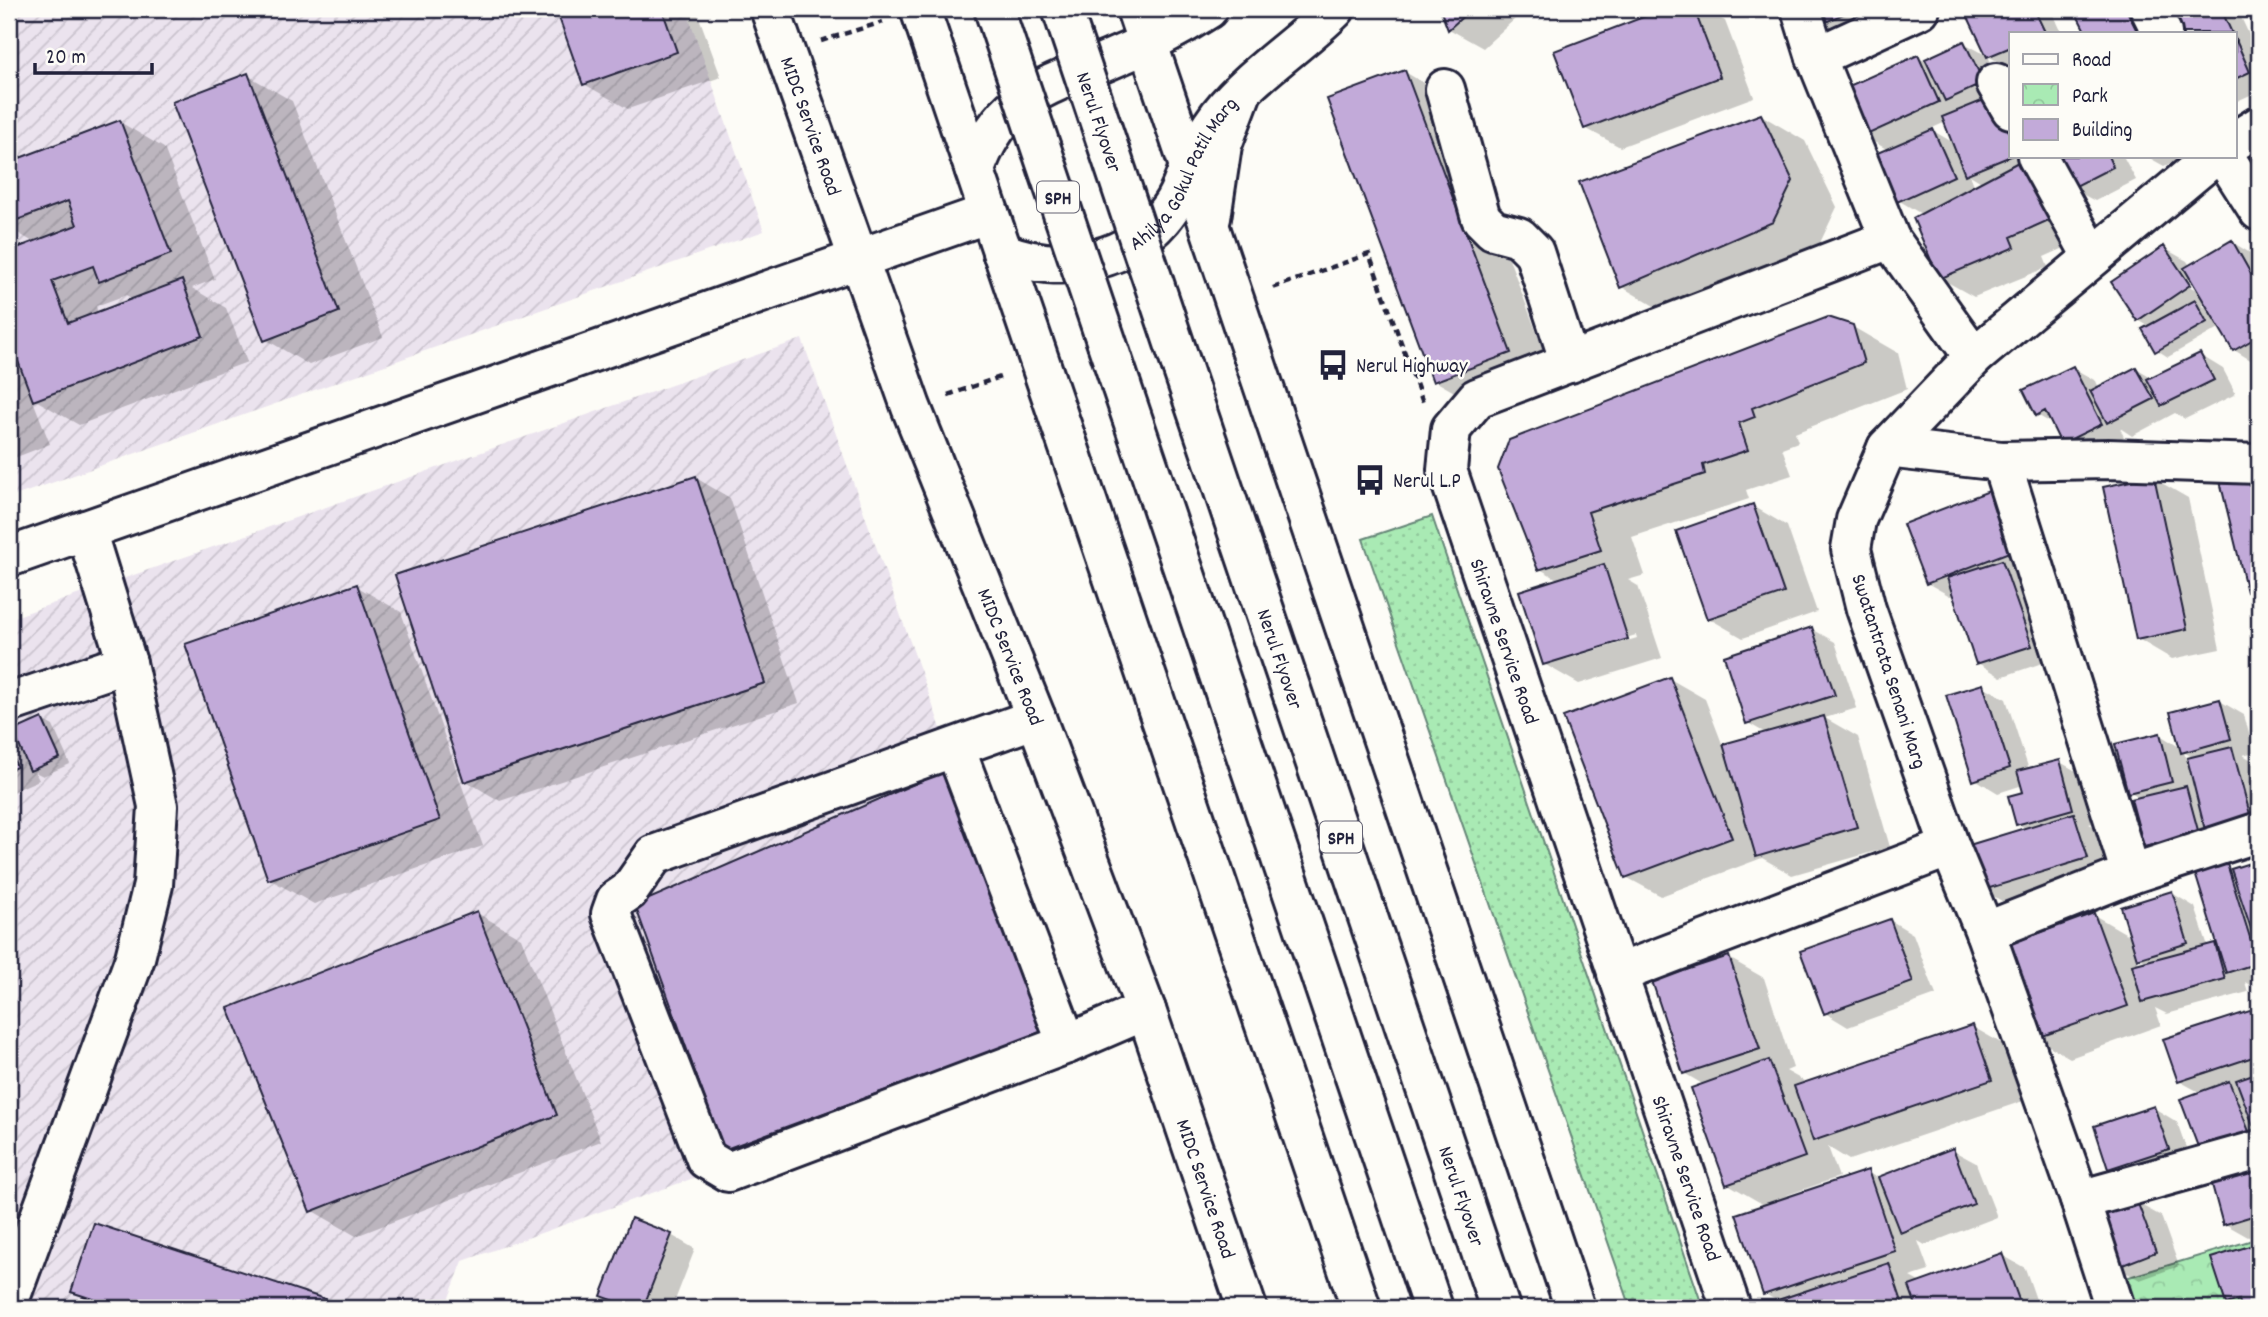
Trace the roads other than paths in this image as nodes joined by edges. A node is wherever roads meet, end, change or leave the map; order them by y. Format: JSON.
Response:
{"nodes":[{"id":1,"x":770,"y":9,"type":"edge"},
{"id":2,"x":994,"y":9,"type":"edge"},
{"id":3,"x":1062,"y":9,"type":"edge"},
{"id":4,"x":1208,"y":9,"type":"edge"},
{"id":5,"x":1335,"y":9,"type":"edge"},
{"id":6,"x":1801,"y":9,"type":"edge"},
{"id":7,"x":1920,"y":9,"type":"edge"},
{"id":8,"x":2150,"y":9,"type":"edge"},
{"id":9,"x":905,"y":14,"type":"edge"},
{"id":10,"x":1142,"y":26,"type":"edge"},
{"id":11,"x":2162,"y":32,"type":"edge"},
{"id":12,"x":1816,"y":57,"type":"junction"},
{"id":13,"x":1073,"y":75,"type":"junction"},
{"id":14,"x":1161,"y":84,"type":"junction"},
{"id":15,"x":1445,"y":89,"type":"dead end"},
{"id":16,"x":1242,"y":92,"type":"junction"},
{"id":17,"x":2259,"y":125,"type":"edge"},
{"id":18,"x":2236,"y":140,"type":"edge"},
{"id":19,"x":2038,"y":158,"type":"edge"},
{"id":20,"x":2212,"y":158,"type":"edge"},
{"id":21,"x":2225,"y":158,"type":"edge"},
{"id":22,"x":1189,"y":167,"type":"junction"},
{"id":23,"x":975,"y":170,"type":"junction"},
{"id":24,"x":2259,"y":211,"type":"edge"},
{"id":25,"x":989,"y":213,"type":"junction"},
{"id":26,"x":1210,"y":227,"type":"junction"},
{"id":27,"x":1890,"y":239,"type":"junction"},
{"id":28,"x":1002,"y":252,"type":"junction"},
{"id":29,"x":2092,"y":256,"type":"junction"},
{"id":30,"x":858,"y":260,"type":"junction"},
{"id":31,"x":1974,"y":357,"type":"junction"},
{"id":32,"x":1570,"y":363,"type":"junction"},
{"id":33,"x":1887,"y":448,"type":"junction"},
{"id":34,"x":2001,"y":461,"type":"junction"},
{"id":35,"x":2259,"y":464,"type":"edge"},
{"id":36,"x":86,"y":530,"type":"junction"},
{"id":37,"x":9,"y":557,"type":"edge"},
{"id":38,"x":127,"y":663,"type":"junction"},
{"id":39,"x":9,"y":703,"type":"edge"},
{"id":40,"x":1036,"y":718,"type":"junction"},
{"id":41,"x":955,"y":748,"type":"junction"},
{"id":42,"x":2259,"y":832,"type":"edge"},
{"id":43,"x":1950,"y":846,"type":"junction"},
{"id":44,"x":2131,"y":874,"type":"junction"},
{"id":45,"x":1985,"y":932,"type":"junction"},
{"id":46,"x":1618,"y":974,"type":"junction"},
{"id":47,"x":1146,"y":1010,"type":"junction"},
{"id":48,"x":1067,"y":1044,"type":"junction"},
{"id":49,"x":2259,"y":1150,"type":"edge"},
{"id":50,"x":2080,"y":1200,"type":"junction"},
{"id":51,"x":9,"y":1301,"type":"edge"},
{"id":52,"x":1247,"y":1308,"type":"edge"},
{"id":53,"x":1361,"y":1308,"type":"edge"},
{"id":54,"x":1433,"y":1308,"type":"edge"},
{"id":55,"x":1500,"y":1308,"type":"edge"},
{"id":56,"x":1574,"y":1308,"type":"edge"},
{"id":57,"x":1731,"y":1308,"type":"edge"},
{"id":58,"x":2115,"y":1308,"type":"edge"}],
"edges":[{"from":1,"to":30,"type":"main road","name":"MIDC Service Road"},
{"from":2,"to":54,"type":"main road","number":"SPH","bridge":true},
{"from":3,"to":55,"type":"main road","name":"Nerul Flyover","number":"SPH","bridge":true},
{"from":4,"to":10,"type":"main road"},
{"from":5,"to":16,"type":"main road","name":"Ahilya Gokul Patil Marg"},
{"from":6,"to":12,"type":"main road"},
{"from":7,"to":12,"type":"main road"},
{"from":8,"to":11,"type":"main road"},
{"from":9,"to":23,"type":"main road"},
{"from":10,"to":13,"type":"main road"},
{"from":10,"to":14,"type":"main road"},
{"from":12,"to":27,"type":"main road"},
{"from":13,"to":14,"type":"main road"},
{"from":13,"to":23,"type":"main road"},
{"from":14,"to":22,"type":"main road"},
{"from":15,"to":32,"type":"main road"},
{"from":16,"to":22,"type":"main road","name":"Ahilya Gokul Patil Marg"},
{"from":16,"to":26,"type":"main road"},
{"from":17,"to":18,"type":"main road"},
{"from":19,"to":29,"type":"main road"},
{"from":20,"to":29,"type":"main road","name":"Swatantrata Senani Marg"},
{"from":21,"to":24,"type":"main road"},
{"from":22,"to":26,"type":"main road"},
{"from":22,"to":28,"type":"main road","name":"Ahilya Gokul Patil Marg"},
{"from":23,"to":25,"type":"main road"},
{"from":25,"to":28,"type":"main road"},
{"from":25,"to":30,"type":"main road"},
{"from":26,"to":56,"type":"main road"},
{"from":27,"to":31,"type":"main road"},
{"from":27,"to":32,"type":"main road","name":"Shiravne Service Road"},
{"from":28,"to":53,"type":"main road"},
{"from":29,"to":31,"type":"main road","name":"Swatantrata Senani Marg"},
{"from":30,"to":36,"type":"main road"},
{"from":30,"to":40,"type":"main road","name":"MIDC Service Road"},
{"from":31,"to":33,"type":"main road","name":"Swatantrata Senani Marg"},
{"from":32,"to":46,"type":"main road","name":"Shiravne Service Road"},
{"from":33,"to":34,"type":"main road"},
{"from":33,"to":43,"type":"main road","name":"Swatantrata Senani Marg"},
{"from":34,"to":35,"type":"main road"},
{"from":34,"to":44,"type":"main road"},
{"from":36,"to":37,"type":"main road"},
{"from":36,"to":38,"type":"main road"},
{"from":38,"to":39,"type":"main road"},
{"from":38,"to":51,"type":"main road"},
{"from":40,"to":41,"type":"main road"},
{"from":40,"to":47,"type":"main road","name":"MIDC Service Road"},
{"from":41,"to":48,"type":"main road"},
{"from":41,"to":48,"type":"main road"},
{"from":42,"to":44,"type":"main road"},
{"from":43,"to":45,"type":"main road","name":"Swatantrata Senani Marg"},
{"from":43,"to":46,"type":"main road"},
{"from":44,"to":45,"type":"main road"},
{"from":45,"to":50,"type":"main road","name":"Swatantrata Senani Marg"},
{"from":46,"to":57,"type":"main road","name":"Shiravne Service Road"},
{"from":47,"to":48,"type":"main road"},
{"from":47,"to":52,"type":"main road","name":"MIDC Service Road"},
{"from":49,"to":50,"type":"main road"},
{"from":50,"to":58,"type":"main road","name":"Swatantrata Senani Marg"}]}
